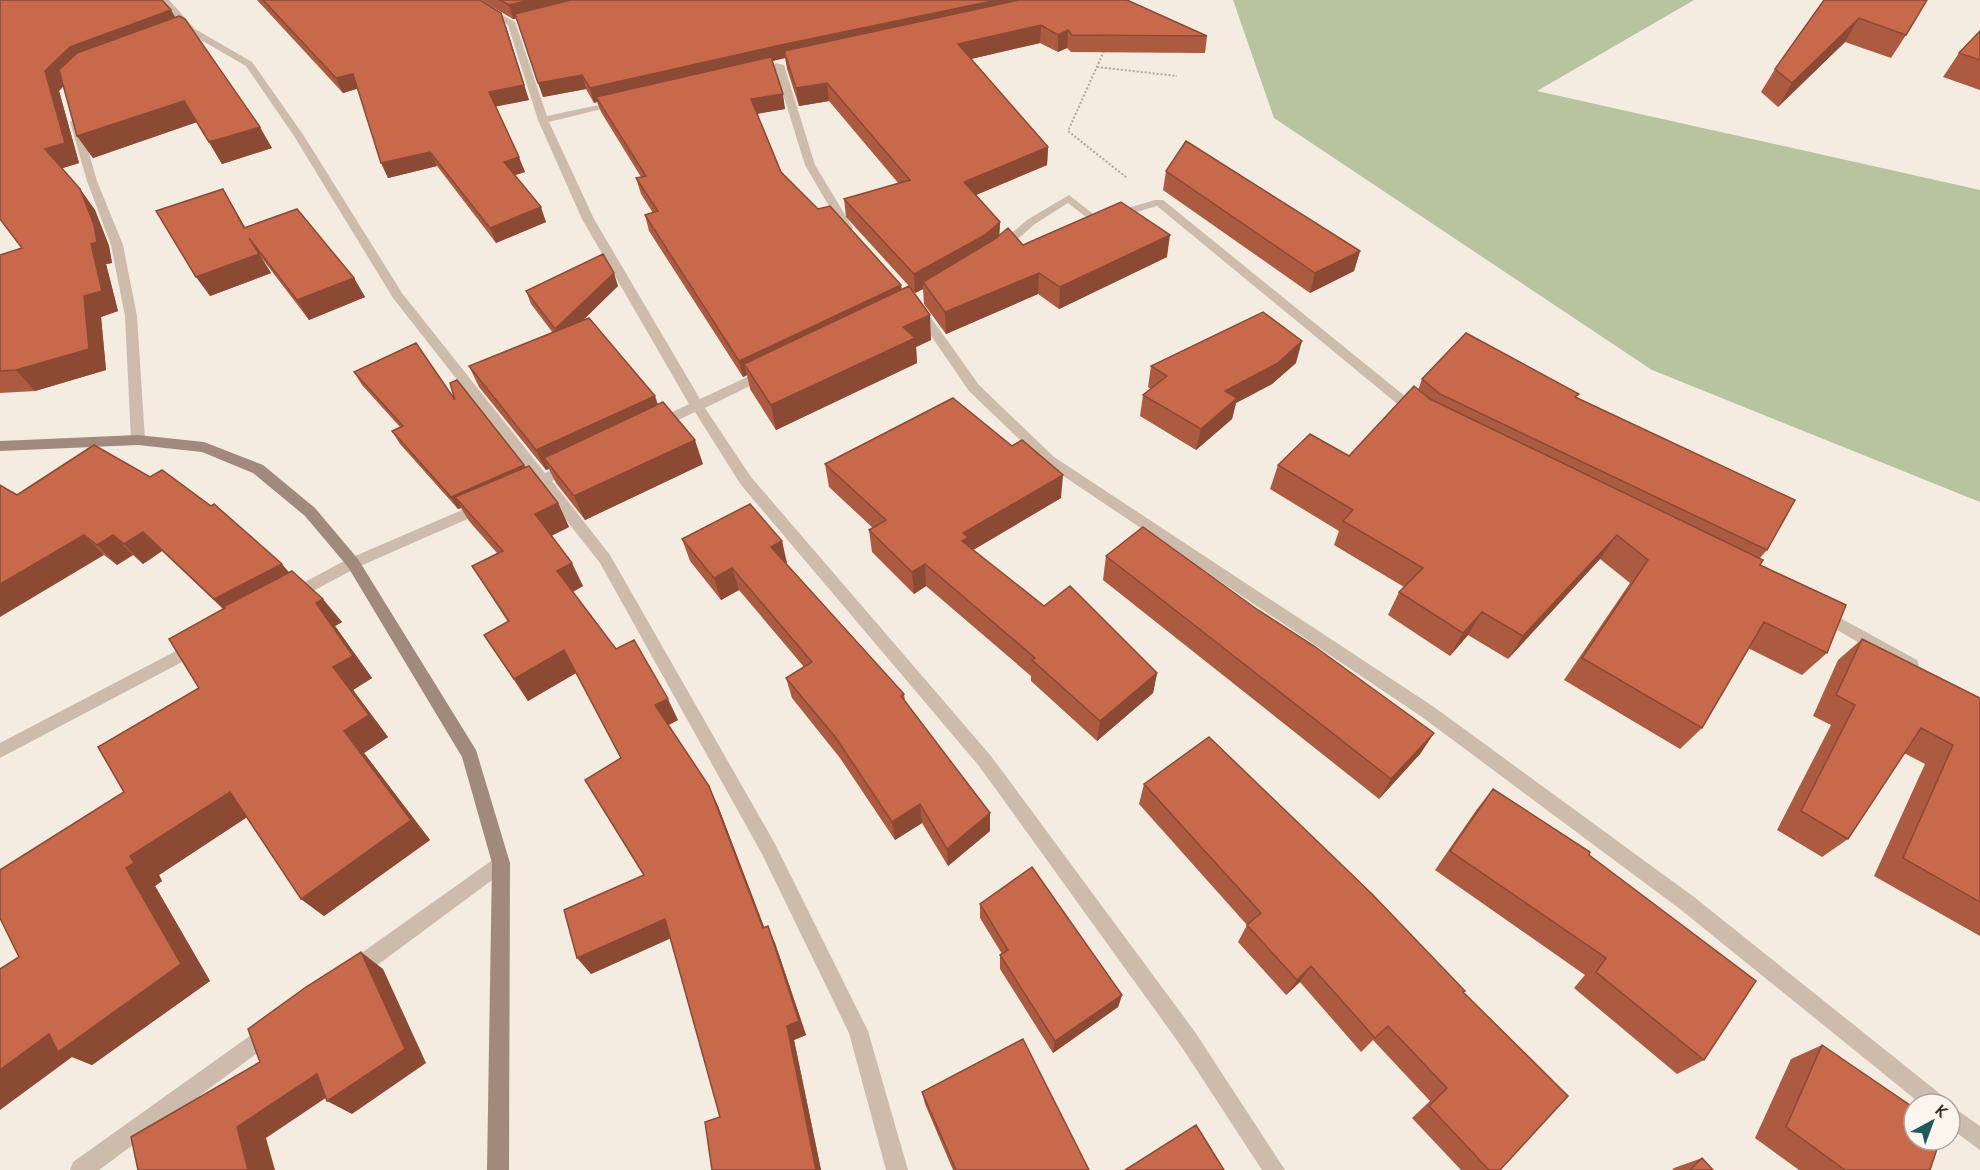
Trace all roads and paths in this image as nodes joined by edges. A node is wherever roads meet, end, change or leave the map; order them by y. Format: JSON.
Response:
{"nodes":[{"id":1,"x":164,"y":0,"type":"edge"},
{"id":2,"x":470,"y":0,"type":"edge"},
{"id":3,"x":1104,"y":51,"type":"edge"},
{"id":4,"x":779,"y":65,"type":"dead end"},
{"id":5,"x":1097,"y":67,"type":"junction"},
{"id":6,"x":1177,"y":76,"type":"dead end"},
{"id":7,"x":633,"y":99,"type":"edge"},
{"id":8,"x":71,"y":109,"type":"edge"},
{"id":9,"x":543,"y":120,"type":"junction"},
{"id":10,"x":1159,"y":202,"type":"junction"},
{"id":11,"x":856,"y":238,"type":"edge"},
{"id":12,"x":990,"y":257,"type":"edge"},
{"id":13,"x":914,"y":302,"type":"edge"},
{"id":14,"x":780,"y":366,"type":"edge"},
{"id":15,"x":697,"y":406,"type":"junction"},
{"id":16,"x":1425,"y":419,"type":"edge"},
{"id":17,"x":646,"y":430,"type":"edge"},
{"id":18,"x":138,"y":440,"type":"junction"},
{"id":19,"x":0,"y":446,"type":"edge"},
{"id":20,"x":584,"y":460,"type":"edge"},
{"id":21,"x":544,"y":480,"type":"junction"},
{"id":22,"x":512,"y":494,"type":"edge"},
{"id":23,"x":491,"y":503,"type":"edge"},
{"id":24,"x":353,"y":563,"type":"junction"},
{"id":25,"x":280,"y":602,"type":"edge"},
{"id":26,"x":1815,"y":610,"type":"edge"},
{"id":27,"x":208,"y":640,"type":"edge"},
{"id":28,"x":1923,"y":672,"type":"edge"},
{"id":29,"x":0,"y":751,"type":"edge"},
{"id":30,"x":501,"y":863,"type":"junction"},
{"id":31,"x":339,"y":981,"type":"edge"},
{"id":32,"x":281,"y":1023,"type":"edge"},
{"id":33,"x":1922,"y":1092,"type":"edge"},
{"id":34,"x":1962,"y":1125,"type":"edge"},
{"id":35,"x":1980,"y":1139,"type":"edge"},
{"id":36,"x":81,"y":1170,"type":"edge"},
{"id":37,"x":498,"y":1170,"type":"edge"},
{"id":38,"x":897,"y":1170,"type":"edge"},
{"id":39,"x":1274,"y":1170,"type":"edge"}],
"edges":[{"from":1,"to":21,"type":"street"},
{"from":2,"to":9,"type":"street"},
{"from":3,"to":5,"type":"path"},
{"from":4,"to":11,"type":"street"},
{"from":5,"to":6,"type":"path"},
{"from":5,"to":10,"type":"path"},
{"from":7,"to":9,"type":"street"},
{"from":8,"to":18,"type":"street"},
{"from":9,"to":15,"type":"street"},
{"from":10,"to":12,"type":"street"},
{"from":10,"to":16,"type":"street"},
{"from":13,"to":33,"type":"street"},
{"from":14,"to":15,"type":"street"},
{"from":15,"to":17,"type":"street"},
{"from":15,"to":39,"type":"street"},
{"from":18,"to":19,"type":"street"},
{"from":18,"to":24,"type":"street"},
{"from":20,"to":21,"type":"street"},
{"from":21,"to":22,"type":"street"},
{"from":21,"to":38,"type":"street"},
{"from":23,"to":24,"type":"street"},
{"from":24,"to":25,"type":"street"},
{"from":24,"to":30,"type":"street"},
{"from":26,"to":28,"type":"street"},
{"from":27,"to":29,"type":"street"},
{"from":30,"to":31,"type":"street"},
{"from":30,"to":37,"type":"street"},
{"from":32,"to":36,"type":"street"},
{"from":34,"to":35,"type":"street"}]}
